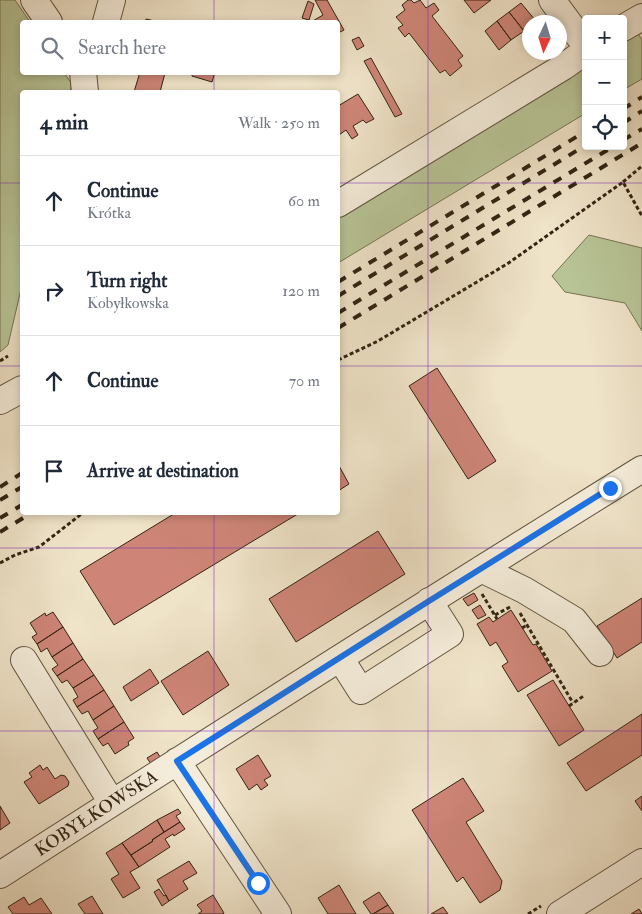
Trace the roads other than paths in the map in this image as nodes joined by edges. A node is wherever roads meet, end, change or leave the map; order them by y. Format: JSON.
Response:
{"nodes":[{"id":1,"x":34,"y":0,"type":"edge"},
{"id":2,"x":112,"y":0,"type":"edge"},
{"id":3,"x":552,"y":0,"type":"edge"},
{"id":4,"x":642,"y":17,"type":"edge"},
{"id":5,"x":48,"y":20,"type":"edge"},
{"id":6,"x":107,"y":20,"type":"edge"},
{"id":7,"x":627,"y":26,"type":"edge"},
{"id":8,"x":582,"y":41,"type":"edge"},
{"id":9,"x":582,"y":54,"type":"edge"},
{"id":10,"x":83,"y":75,"type":"edge"},
{"id":11,"x":85,"y":90,"type":"edge"},
{"id":12,"x":340,"y":203,"type":"edge"},
{"id":13,"x":20,"y":389,"type":"edge"},
{"id":14,"x":0,"y":401,"type":"edge"},
{"id":15,"x":642,"y":468,"type":"edge"},
{"id":16,"x":481,"y":568,"type":"junction"},
{"id":17,"x":438,"y":596,"type":"junction"},
{"id":18,"x":600,"y":653,"type":"dead end"},
{"id":19,"x":340,"y":658,"type":"junction"},
{"id":20,"x":24,"y":660,"type":"dead end"},
{"id":21,"x":177,"y":761,"type":"junction"},
{"id":22,"x":112,"y":803,"type":"junction"},
{"id":23,"x":642,"y":862,"type":"edge"},
{"id":24,"x":0,"y":875,"type":"edge"},
{"id":25,"x":278,"y":914,"type":"edge"},
{"id":26,"x":560,"y":914,"type":"edge"}],
"edges":[{"from":1,"to":5,"type":"street"},
{"from":2,"to":6,"type":"street"},
{"from":3,"to":8,"type":"street"},
{"from":4,"to":7,"type":"street"},
{"from":9,"to":12,"type":"street"},
{"from":10,"to":11,"type":"street"},
{"from":13,"to":14,"type":"street"},
{"from":15,"to":16,"type":"street","name":"KOBYŁKOWSKA"},
{"from":16,"to":17,"type":"street","name":"KOBYŁKOWSKA"},
{"from":16,"to":18,"type":"street"},
{"from":17,"to":19,"type":"street","name":"KOBYŁKOWSKA"},
{"from":17,"to":19,"type":"street"},
{"from":19,"to":21,"type":"street","name":"KOBYŁKOWSKA"},
{"from":20,"to":22,"type":"street"},
{"from":21,"to":22,"type":"street","name":"KOBYŁKOWSKA"},
{"from":21,"to":25,"type":"street"},
{"from":22,"to":24,"type":"street","name":"KOBYŁKOWSKA"},
{"from":23,"to":26,"type":"street"}]}
